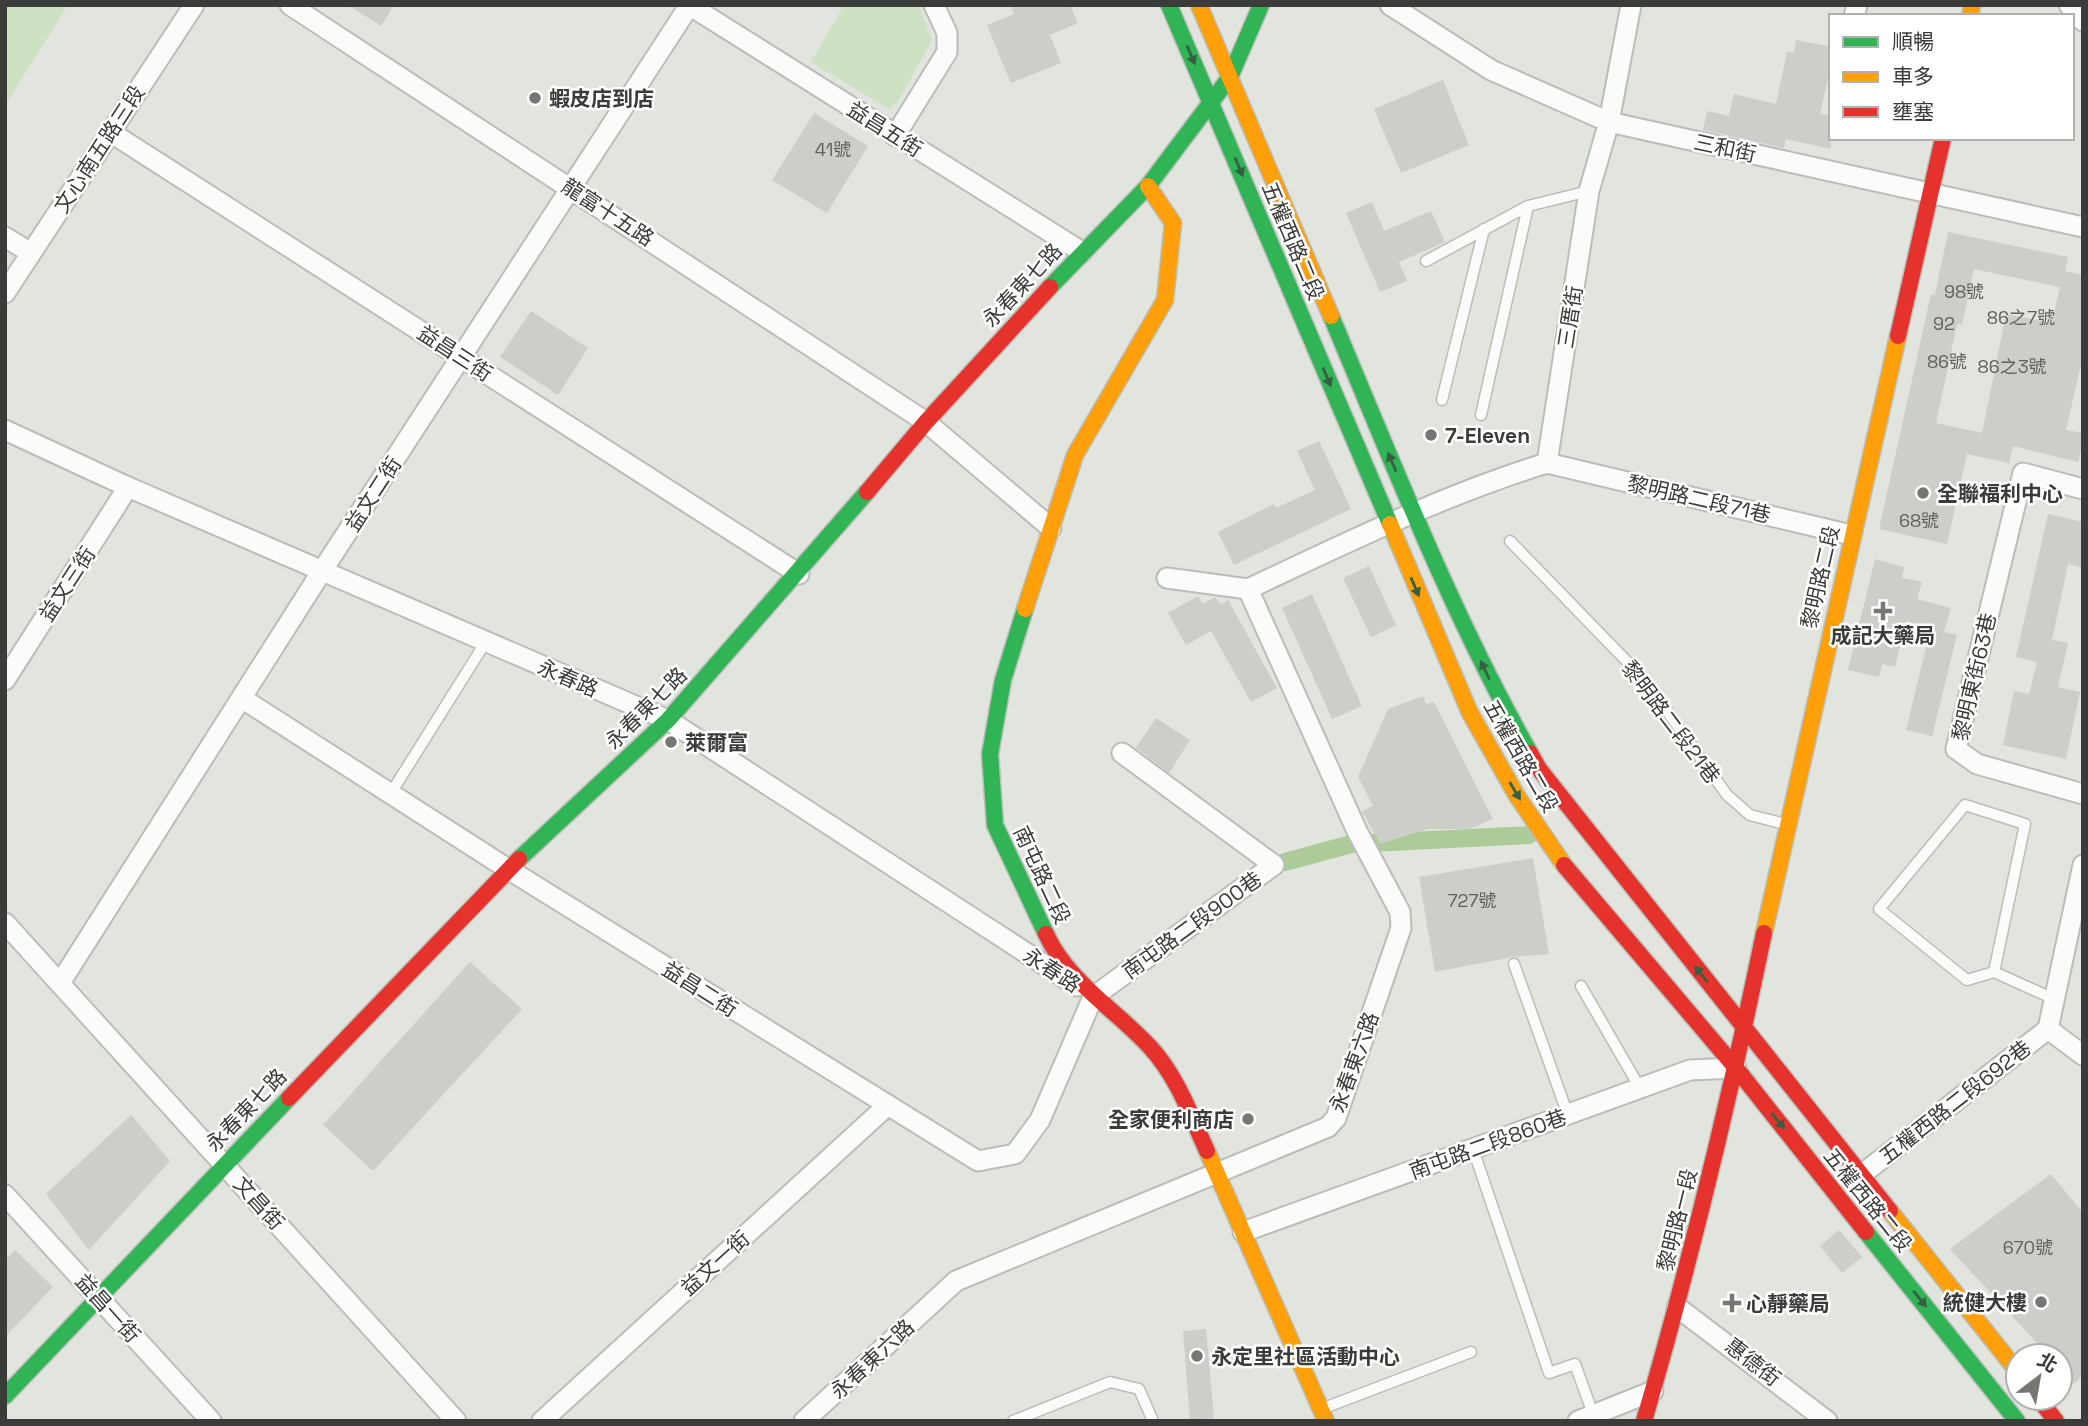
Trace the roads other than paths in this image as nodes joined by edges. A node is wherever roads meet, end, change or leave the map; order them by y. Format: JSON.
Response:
{"nodes":[{"id":1,"x":194,"y":5,"type":"edge"},
{"id":2,"x":290,"y":5,"type":"edge"},
{"id":3,"x":689,"y":5,"type":"edge"},
{"id":4,"x":934,"y":5,"type":"edge"},
{"id":5,"x":1169,"y":5,"type":"edge"},
{"id":6,"x":1199,"y":5,"type":"edge"},
{"id":7,"x":1261,"y":5,"type":"edge"},
{"id":8,"x":1391,"y":5,"type":"edge"},
{"id":9,"x":1631,"y":5,"type":"edge"},
{"id":10,"x":2069,"y":5,"type":"edge"},
{"id":11,"x":2083,"y":21,"type":"edge"},
{"id":12,"x":1230,"y":77,"type":"junction"},
{"id":13,"x":1212,"y":104,"type":"junction"},
{"id":14,"x":1609,"y":122,"type":"junction"},
{"id":15,"x":110,"y":132,"type":"junction"},
{"id":16,"x":895,"y":136,"type":"junction"},
{"id":17,"x":1943,"y":140,"type":"edge"},
{"id":18,"x":1148,"y":186,"type":"junction"},
{"id":19,"x":570,"y":187,"type":"junction"},
{"id":20,"x":1589,"y":191,"type":"junction"},
{"id":21,"x":1931,"y":193,"type":"junction"},
{"id":22,"x":1528,"y":206,"type":"junction"},
{"id":23,"x":2083,"y":227,"type":"edge"},
{"id":24,"x":1484,"y":229,"type":"junction"},
{"id":25,"x":5,"y":237,"type":"edge"},
{"id":26,"x":1082,"y":252,"type":"junction"},
{"id":27,"x":31,"y":253,"type":"junction"},
{"id":28,"x":1426,"y":261,"type":"dead end"},
{"id":29,"x":5,"y":293,"type":"edge"},
{"id":30,"x":463,"y":358,"type":"junction"},
{"id":31,"x":1442,"y":400,"type":"dead end"},
{"id":32,"x":1481,"y":415,"type":"dead end"},
{"id":33,"x":926,"y":422,"type":"junction"},
{"id":34,"x":5,"y":430,"type":"edge"},
{"id":35,"x":1548,"y":463,"type":"junction"},
{"id":36,"x":128,"y":487,"type":"junction"},
{"id":37,"x":2083,"y":489,"type":"edge"},
{"id":38,"x":1413,"y":512,"type":"junction"},
{"id":39,"x":1389,"y":523,"type":"junction"},
{"id":40,"x":1051,"y":528,"type":"junction"},
{"id":41,"x":1851,"y":536,"type":"junction"},
{"id":42,"x":1510,"y":541,"type":"dead end"},
{"id":43,"x":322,"y":571,"type":"junction"},
{"id":44,"x":799,"y":574,"type":"junction"},
{"id":45,"x":1167,"y":578,"type":"dead end"},
{"id":46,"x":1248,"y":589,"type":"junction"},
{"id":47,"x":485,"y":643,"type":"junction"},
{"id":48,"x":5,"y":680,"type":"edge"},
{"id":49,"x":243,"y":699,"type":"junction"},
{"id":50,"x":668,"y":720,"type":"junction"},
{"id":51,"x":1122,"y":753,"type":"dead end"},
{"id":52,"x":391,"y":793,"type":"junction"},
{"id":53,"x":2083,"y":794,"type":"edge"},
{"id":54,"x":1786,"y":824,"type":"junction"},
{"id":55,"x":2083,"y":865,"type":"edge"},
{"id":56,"x":508,"y":869,"type":"junction"},
{"id":57,"x":5,"y":923,"type":"edge"},
{"id":58,"x":1514,"y":964,"type":"dead end"},
{"id":59,"x":1994,"y":972,"type":"junction"},
{"id":60,"x":60,"y":983,"type":"junction"},
{"id":61,"x":1581,"y":986,"type":"dead end"},
{"id":62,"x":1093,"y":996,"type":"junction"},
{"id":63,"x":2054,"y":999,"type":"junction"},
{"id":64,"x":1744,"y":1027,"type":"junction"},
{"id":65,"x":2048,"y":1029,"type":"junction"},
{"id":66,"x":2083,"y":1055,"type":"edge"},
{"id":67,"x":1736,"y":1068,"type":"junction"},
{"id":68,"x":1640,"y":1089,"type":"junction"},
{"id":69,"x":888,"y":1105,"type":"junction"},
{"id":70,"x":1568,"y":1115,"type":"junction"},
{"id":71,"x":1473,"y":1149,"type":"junction"},
{"id":72,"x":223,"y":1164,"type":"junction"},
{"id":73,"x":1217,"y":1174,"type":"junction"},
{"id":74,"x":1861,"y":1175,"type":"junction"},
{"id":75,"x":6,"y":1198,"type":"edge"},
{"id":76,"x":1243,"y":1232,"type":"junction"},
{"id":77,"x":99,"y":1297,"type":"junction"},
{"id":78,"x":1677,"y":1307,"type":"junction"},
{"id":79,"x":1471,"y":1352,"type":"dead end"},
{"id":80,"x":2004,"y":1354,"type":"edge"},
{"id":81,"x":1653,"y":1391,"type":"junction"},
{"id":82,"x":5,"y":1396,"type":"edge"},
{"id":83,"x":1324,"y":1415,"type":"edge"},
{"id":84,"x":1585,"y":1418,"type":"edge"},
{"id":85,"x":1016,"y":1420,"type":"edge"},
{"id":86,"x":211,"y":1421,"type":"edge"},
{"id":87,"x":456,"y":1421,"type":"edge"},
{"id":88,"x":542,"y":1421,"type":"edge"},
{"id":89,"x":804,"y":1421,"type":"edge"},
{"id":90,"x":1153,"y":1421,"type":"edge"},
{"id":91,"x":1644,"y":1421,"type":"edge"},
{"id":92,"x":1827,"y":1421,"type":"edge"},
{"id":93,"x":2017,"y":1421,"type":"edge"}],
"edges":[{"from":1,"to":15,"type":"street","name":"文心南五路三段"},
{"from":2,"to":19,"type":"street","name":"龍富十五路"},
{"from":3,"to":16,"type":"street","name":"益昌五街"},
{"from":3,"to":19,"type":"street","name":"益文二街"},
{"from":4,"to":16,"type":"street"},
{"from":5,"to":13,"type":"main road","name":"五權西路二段","one_way":true},
{"from":6,"to":12,"type":"main road","name":"五權西路二段"},
{"from":7,"to":12,"type":"main road","name":"永春東七路"},
{"from":8,"to":14,"type":"street","name":"三和街"},
{"from":9,"to":14,"type":"street","name":"三厝街"},
{"from":10,"to":11,"type":"street"},
{"from":12,"to":13,"type":"main road","name":"永春東七路"},
{"from":38,"to":12,"type":"main road","name":"五權西路二段","one_way":true},
{"from":13,"to":18,"type":"main road","name":"永春東七路"},
{"from":13,"to":39,"type":"main road","name":"五權西路二段","one_way":true},
{"from":14,"to":20,"type":"street","name":"三厝街"},
{"from":14,"to":21,"type":"street","name":"三和街"},
{"from":15,"to":27,"type":"street","name":"文心南五路三段"},
{"from":15,"to":30,"type":"street","name":"益昌三街"},
{"from":16,"to":26,"type":"street","name":"益昌五街"},
{"from":17,"to":21,"type":"main road","name":"黎明路二段"},
{"from":18,"to":26,"type":"main road","name":"永春東七路"},
{"from":18,"to":40,"type":"main road","name":"南屯路二段"},
{"from":19,"to":30,"type":"street","name":"益文二街"},
{"from":19,"to":33,"type":"street","name":"龍富十五路"},
{"from":20,"to":22,"type":"lane"},
{"from":20,"to":35,"type":"street","name":"三厝街"},
{"from":21,"to":23,"type":"street","name":"三和街"},
{"from":21,"to":41,"type":"main road","name":"黎明路二段"},
{"from":22,"to":24,"type":"lane"},
{"from":22,"to":32,"type":"lane"},
{"from":24,"to":28,"type":"lane"},
{"from":24,"to":31,"type":"lane"},
{"from":25,"to":27,"type":"street"},
{"from":26,"to":33,"type":"main road","name":"永春東七路"},
{"from":27,"to":29,"type":"street","name":"文心南五路三段"},
{"from":30,"to":43,"type":"street","name":"益文二街"},
{"from":30,"to":44,"type":"street","name":"益昌三街"},
{"from":33,"to":40,"type":"street","name":"龍富十五路"},
{"from":33,"to":44,"type":"main road","name":"永春東七路"},
{"from":34,"to":36,"type":"street","name":"永春路"},
{"from":35,"to":38,"type":"street"},
{"from":35,"to":41,"type":"street","name":"黎明路二段71巷"},
{"from":36,"to":43,"type":"street","name":"永春路"},
{"from":36,"to":48,"type":"street","name":"益文三街"},
{"from":37,"to":53,"type":"street","name":"黎明東街63巷"},
{"from":38,"to":39,"type":"street"},
{"from":64,"to":38,"type":"main road","name":"五權西路二段","one_way":true},
{"from":39,"to":46,"type":"street"},
{"from":39,"to":67,"type":"main road","name":"五權西路二段","one_way":true},
{"from":40,"to":62,"type":"main road","name":"南屯路二段"},
{"from":41,"to":54,"type":"main road","name":"黎明路二段"},
{"from":42,"to":54,"type":"lane","name":"黎明路二段21巷"},
{"from":43,"to":47,"type":"street","name":"永春路"},
{"from":43,"to":49,"type":"street","name":"益文二街"},
{"from":44,"to":50,"type":"main road","name":"永春東七路"},
{"from":45,"to":46,"type":"street"},
{"from":46,"to":73,"type":"street","name":"永春東六路"},
{"from":47,"to":50,"type":"street","name":"永春路"},
{"from":47,"to":52,"type":"lane"},
{"from":49,"to":52,"type":"street","name":"益昌二街"},
{"from":49,"to":60,"type":"street","name":"益文二街"},
{"from":50,"to":56,"type":"main road","name":"永春東七路"},
{"from":50,"to":62,"type":"street","name":"永春路"},
{"from":51,"to":62,"type":"street","name":"南屯路二段900巷"},
{"from":52,"to":56,"type":"street","name":"益昌二街"},
{"from":54,"to":64,"type":"main road","name":"黎明路二段"},
{"from":55,"to":63,"type":"street"},
{"from":56,"to":69,"type":"street","name":"益昌二街"},
{"from":56,"to":72,"type":"main road","name":"永春東七路"},
{"from":57,"to":60,"type":"street","name":"文昌街"},
{"from":58,"to":70,"type":"lane"},
{"from":59,"to":59,"type":"lane"},
{"from":59,"to":63,"type":"lane"},
{"from":60,"to":72,"type":"street","name":"文昌街"},
{"from":61,"to":68,"type":"lane"},
{"from":62,"to":69,"type":"street","name":"益昌二街"},
{"from":62,"to":73,"type":"main road","name":"南屯路二段"},
{"from":63,"to":65,"type":"street"},
{"from":64,"to":67,"type":"main road","name":"黎明路一段"},
{"from":64,"to":74,"type":"main road","name":"五權西路二段"},
{"from":65,"to":66,"type":"street"},
{"from":65,"to":74,"type":"street","name":"五權西路二段692巷"},
{"from":67,"to":68,"type":"street","name":"南屯路二段860巷"},
{"from":67,"to":78,"type":"main road","name":"黎明路一段"},
{"from":67,"to":93,"type":"main road","name":"五權西路二段","one_way":true},
{"from":68,"to":70,"type":"street","name":"南屯路二段860巷"},
{"from":69,"to":88,"type":"street","name":"益文一街"},
{"from":70,"to":71,"type":"street","name":"南屯路二段860巷"},
{"from":71,"to":76,"type":"street","name":"南屯路二段860巷"},
{"from":71,"to":84,"type":"lane"},
{"from":72,"to":77,"type":"main road","name":"永春東七路"},
{"from":72,"to":87,"type":"street","name":"文昌街"},
{"from":73,"to":76,"type":"main road","name":"南屯路二段"},
{"from":73,"to":89,"type":"street","name":"永春東六路"},
{"from":74,"to":80,"type":"main road","name":"五權西路二段"},
{"from":75,"to":77,"type":"street","name":"益昌一街"},
{"from":76,"to":83,"type":"main road","name":"南屯路二段"},
{"from":77,"to":82,"type":"main road","name":"永春東七路"},
{"from":77,"to":86,"type":"street","name":"益昌一街"},
{"from":78,"to":81,"type":"main road","name":"黎明路一段"},
{"from":78,"to":92,"type":"street","name":"惠德街"},
{"from":79,"to":83,"type":"lane"},
{"from":81,"to":84,"type":"street"},
{"from":81,"to":91,"type":"main road","name":"黎明路一段"},
{"from":85,"to":90,"type":"lane"}]}
